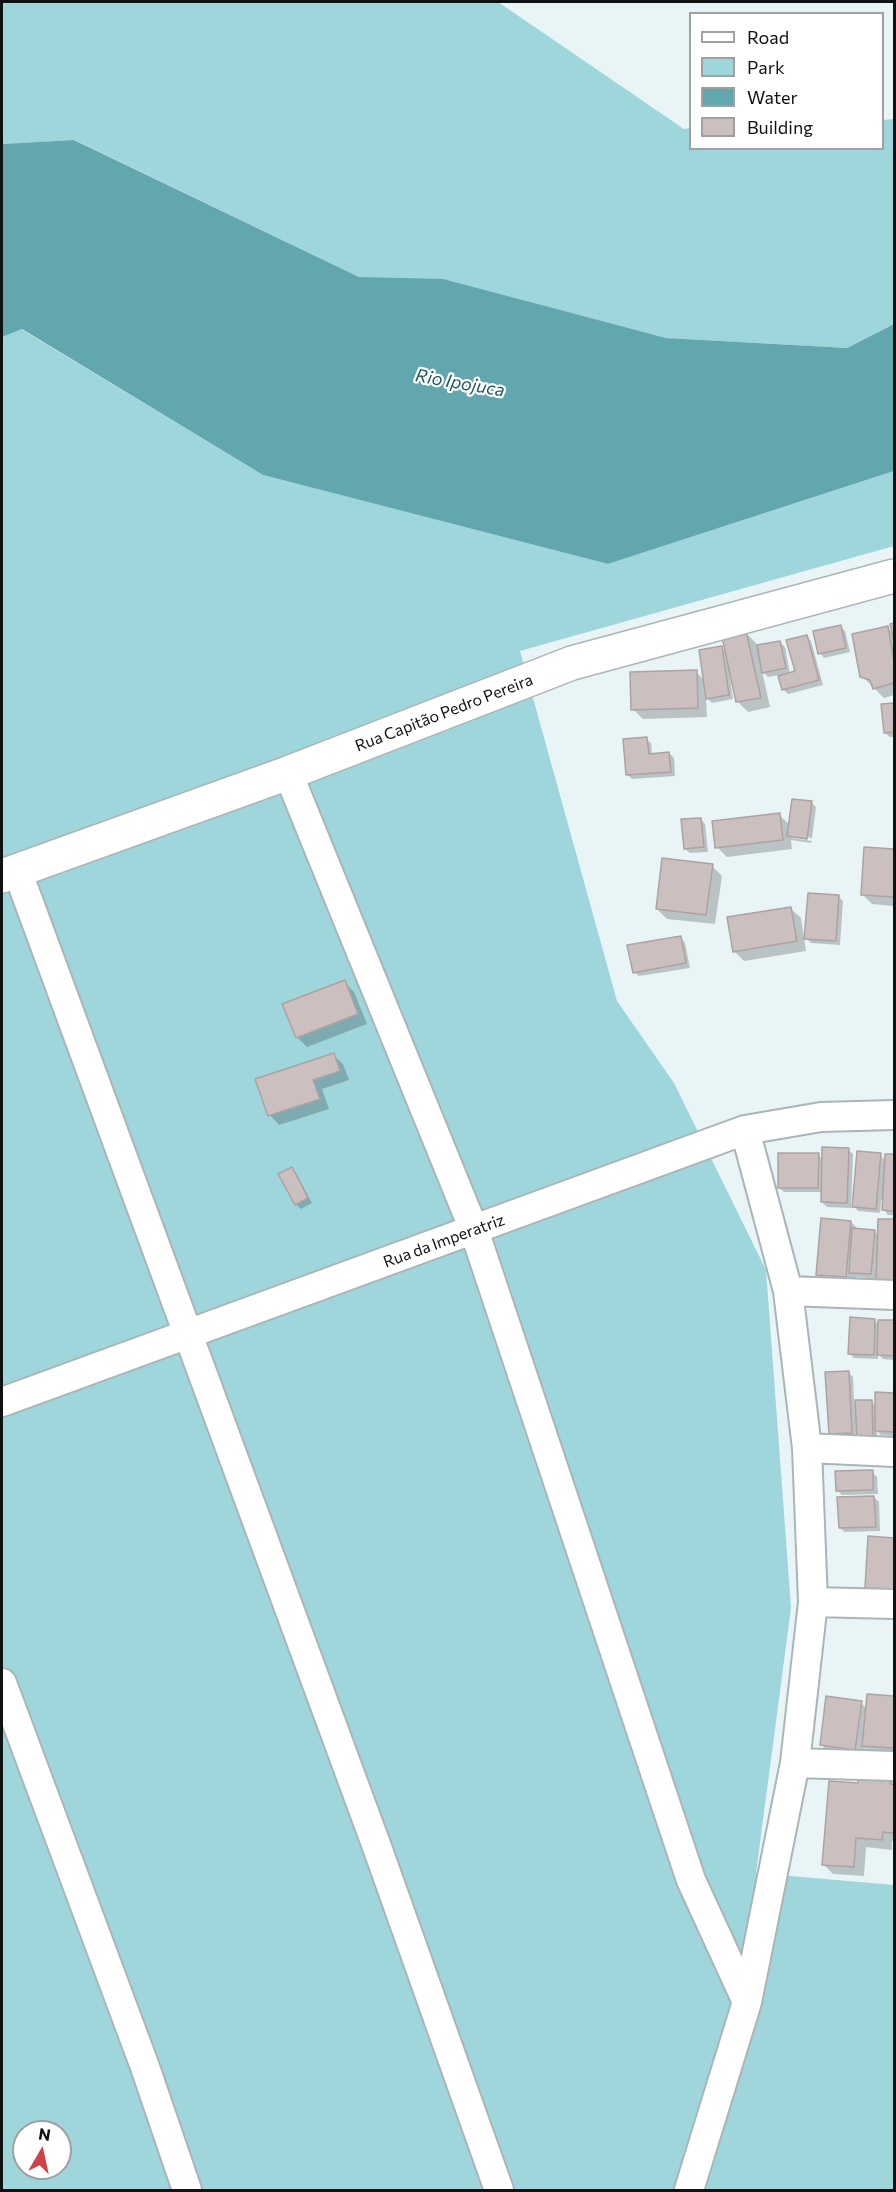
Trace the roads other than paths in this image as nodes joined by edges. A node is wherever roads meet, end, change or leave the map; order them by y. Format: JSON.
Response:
{"nodes":[{"id":1,"x":894,"y":576,"type":"edge"},
{"id":2,"x":288,"y":773,"type":"junction"},
{"id":3,"x":9,"y":873,"type":"edge"},
{"id":4,"x":894,"y":1115,"type":"edge"},
{"id":5,"x":745,"y":1130,"type":"junction"},
{"id":6,"x":474,"y":1230,"type":"junction"},
{"id":7,"x":788,"y":1291,"type":"junction"},
{"id":8,"x":894,"y":1295,"type":"edge"},
{"id":9,"x":189,"y":1334,"type":"junction"},
{"id":10,"x":2,"y":1402,"type":"edge"},
{"id":11,"x":807,"y":1448,"type":"junction"},
{"id":12,"x":894,"y":1452,"type":"edge"},
{"id":13,"x":813,"y":1602,"type":"junction"},
{"id":14,"x":894,"y":1604,"type":"edge"},
{"id":15,"x":2,"y":1683,"type":"edge"},
{"id":16,"x":795,"y":1763,"type":"junction"},
{"id":17,"x":894,"y":1766,"type":"edge"},
{"id":18,"x":747,"y":2002,"type":"junction"},
{"id":19,"x":187,"y":2190,"type":"edge"},
{"id":20,"x":499,"y":2190,"type":"edge"},
{"id":21,"x":689,"y":2190,"type":"edge"}],
"edges":[{"from":1,"to":2,"type":"street","name":"Rua Capitão Pedro Pereira"},
{"from":2,"to":3,"type":"street","name":"Rua Capitão Pedro Pereira"},
{"from":2,"to":6,"type":"street"},
{"from":3,"to":9,"type":"street"},
{"from":4,"to":5,"type":"street","name":"Rua da Imperatriz"},
{"from":5,"to":6,"type":"street","name":"Rua da Imperatriz"},
{"from":5,"to":7,"type":"street"},
{"from":6,"to":9,"type":"street","name":"Rua da Imperatriz"},
{"from":6,"to":18,"type":"street"},
{"from":7,"to":8,"type":"street"},
{"from":7,"to":11,"type":"street"},
{"from":9,"to":10,"type":"street","name":"Rua da Imperatriz"},
{"from":9,"to":20,"type":"street"},
{"from":11,"to":12,"type":"street"},
{"from":11,"to":13,"type":"street"},
{"from":13,"to":14,"type":"street"},
{"from":13,"to":16,"type":"street"},
{"from":15,"to":19,"type":"street"},
{"from":16,"to":17,"type":"street"},
{"from":16,"to":18,"type":"street"},
{"from":18,"to":21,"type":"street"}]}
